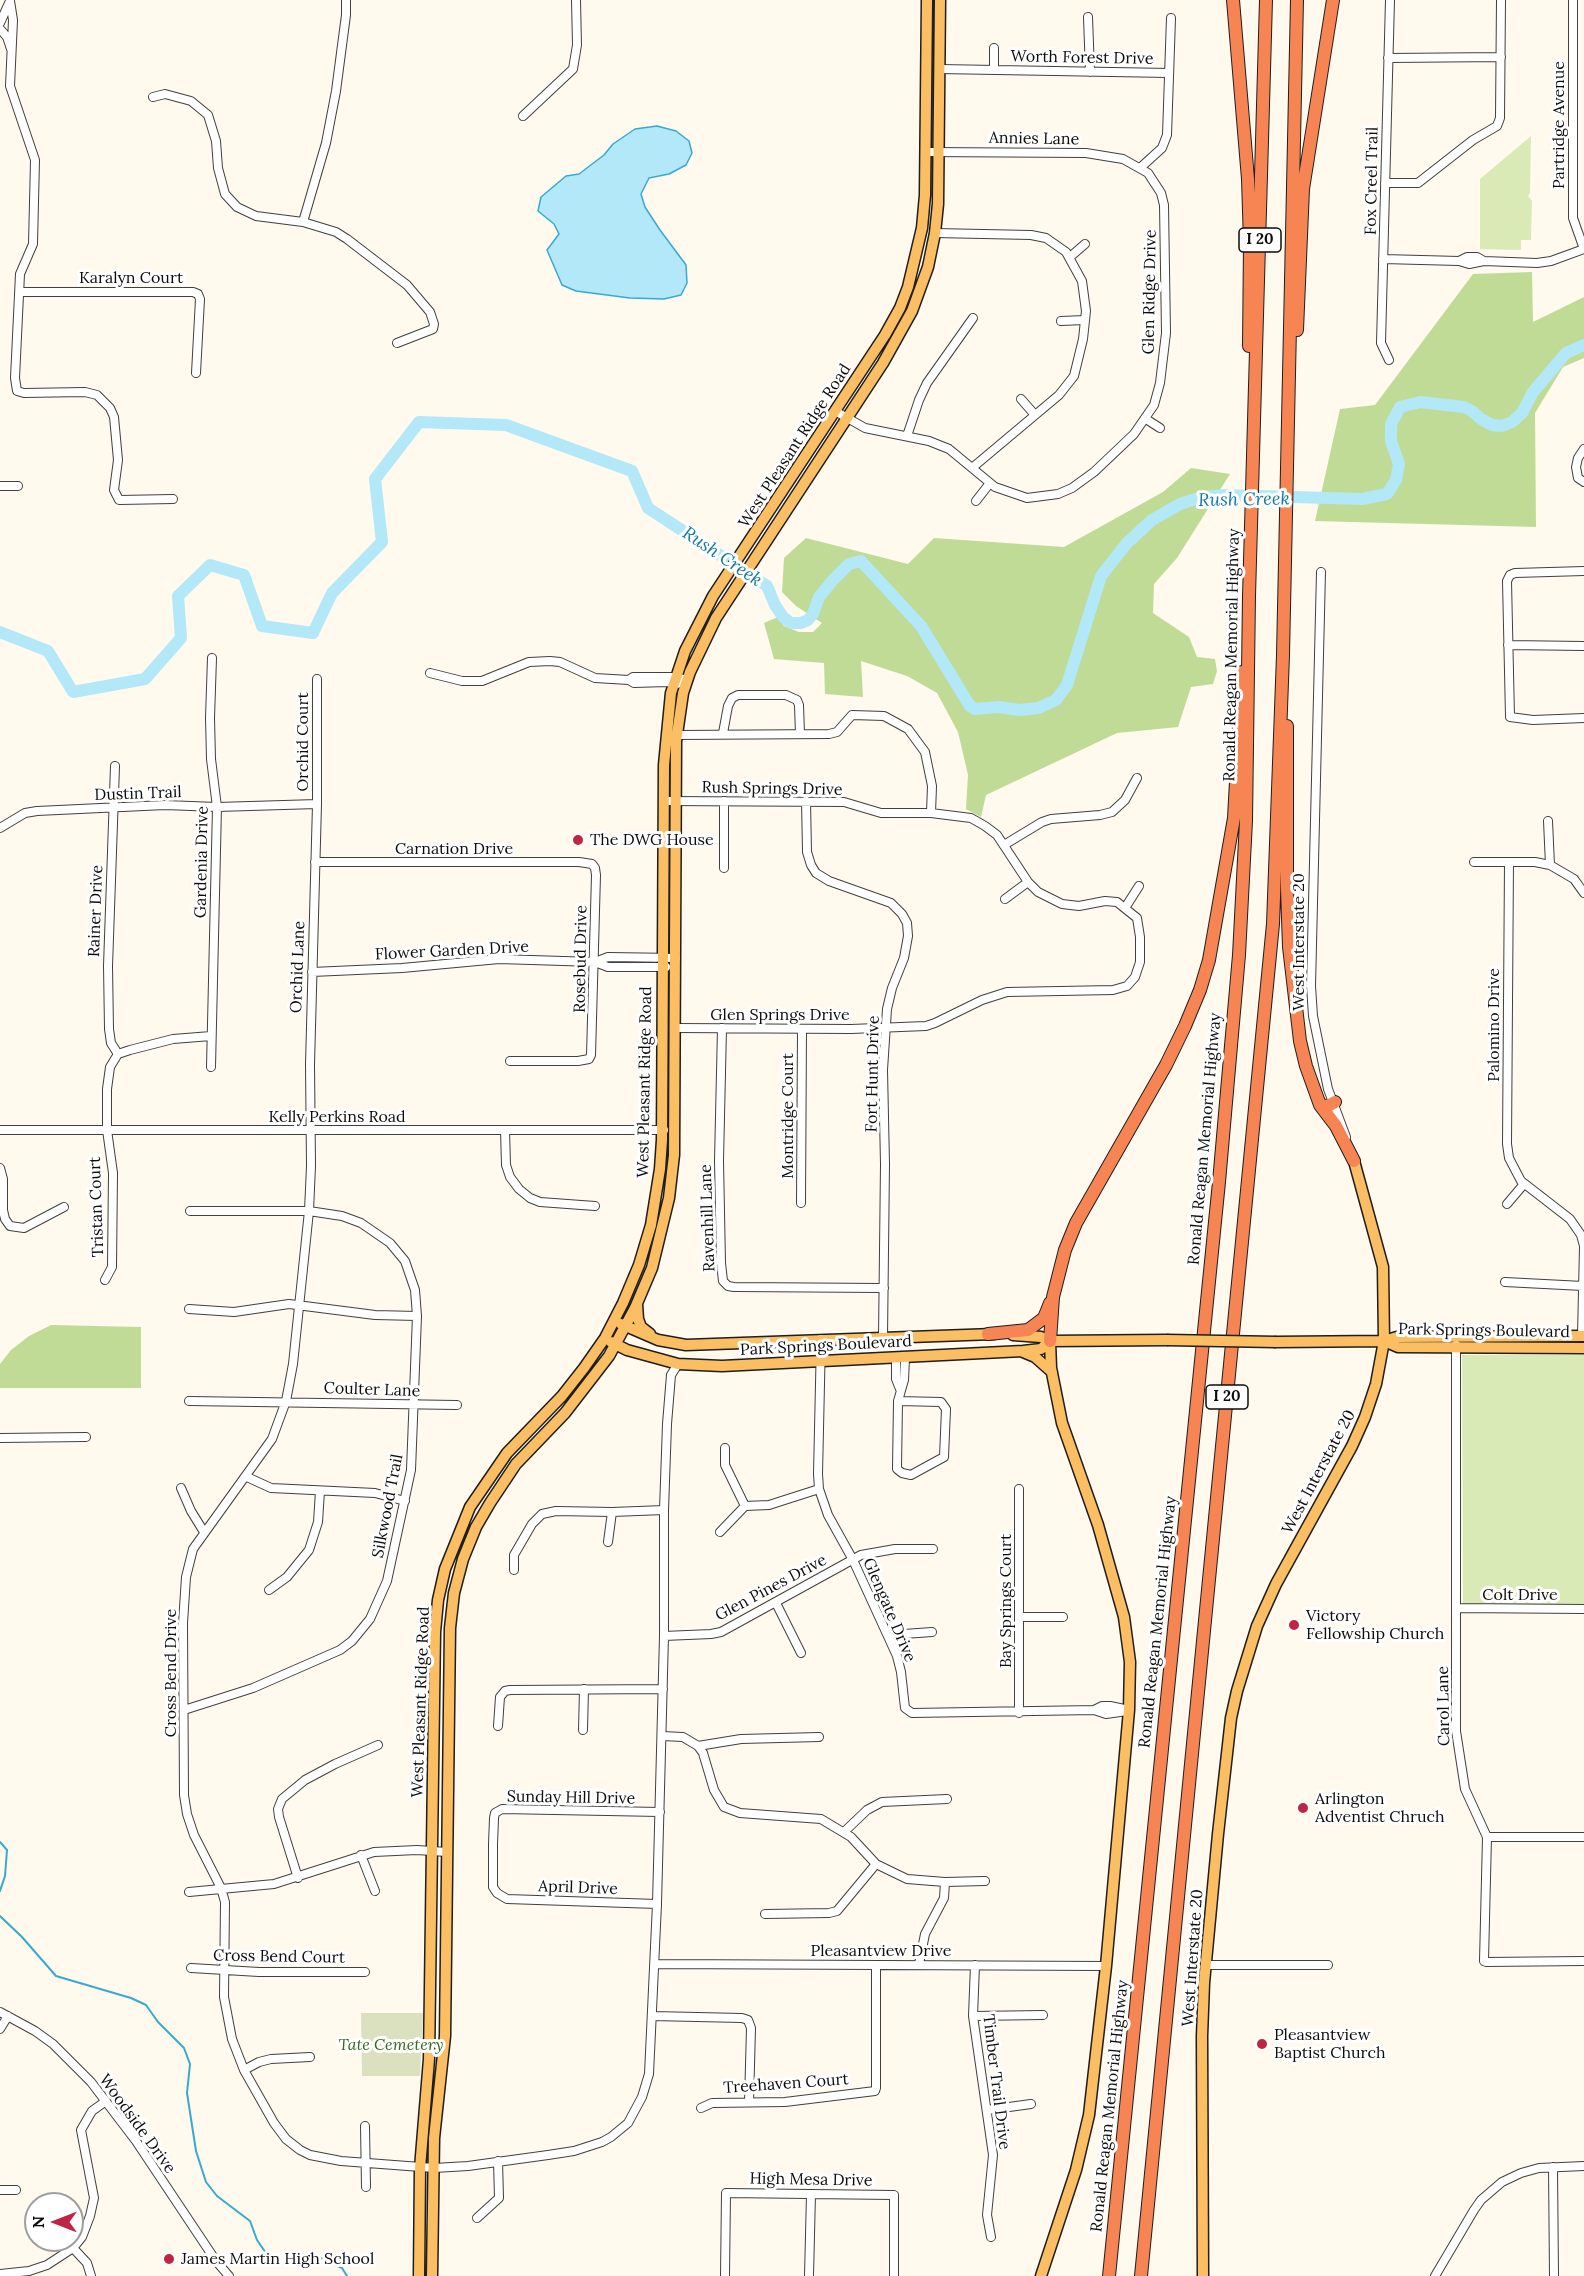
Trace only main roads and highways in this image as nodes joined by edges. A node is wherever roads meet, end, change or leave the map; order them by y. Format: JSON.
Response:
{"nodes":[{"id":1,"x":927,"y":0,"type":"edge"},
{"id":2,"x":940,"y":0,"type":"edge"},
{"id":3,"x":1233,"y":0,"type":"edge"},
{"id":4,"x":1266,"y":0,"type":"edge"},
{"id":5,"x":1297,"y":0,"type":"edge"},
{"id":6,"x":1333,"y":0,"type":"edge"},
{"id":7,"x":1289,"y":403,"type":"junction"},
{"id":8,"x":1254,"y":434,"type":"junction"},
{"id":9,"x":1250,"y":596,"type":"junction"},
{"id":10,"x":1283,"y":655,"type":"junction"},
{"id":11,"x":1335,"y":1102,"type":"road end"},
{"id":12,"x":1320,"y":1105,"type":"junction"},
{"id":13,"x":1354,"y":1161,"type":"joint"},
{"id":14,"x":1053,"y":1296,"type":"junction"},
{"id":15,"x":638,"y":1301,"type":"junction"},
{"id":16,"x":614,"y":1321,"type":"junction"},
{"id":17,"x":625,"y":1326,"type":"junction"},
{"id":18,"x":988,"y":1334,"type":"junction"},
{"id":19,"x":1583,"y":1336,"type":"edge"},
{"id":20,"x":605,"y":1338,"type":"junction"},
{"id":21,"x":660,"y":1341,"type":"junction"},
{"id":22,"x":1050,"y":1341,"type":"junction"},
{"id":23,"x":1384,"y":1341,"type":"junction"},
{"id":24,"x":1456,"y":1343,"type":"junction"},
{"id":25,"x":615,"y":1344,"type":"junction"},
{"id":26,"x":1584,"y":1348,"type":"edge"},
{"id":27,"x":1023,"y":1352,"type":"junction"},
{"id":28,"x":635,"y":1353,"type":"junction"},
{"id":29,"x":946,"y":1355,"type":"junction"},
{"id":30,"x":601,"y":1366,"type":"junction"},
{"id":31,"x":1052,"y":1372,"type":"junction"},
{"id":32,"x":418,"y":2276,"type":"edge"},
{"id":33,"x":432,"y":2276,"type":"edge"},
{"id":34,"x":1041,"y":2276,"type":"edge"},
{"id":35,"x":1109,"y":2276,"type":"edge"},
{"id":36,"x":1141,"y":2276,"type":"edge"},
{"id":37,"x":1203,"y":2276,"type":"edge"}],
"edges":[{"from":1,"to":16,"type":"main road","name":"West Pleasant Ridge Road"},
{"from":2,"to":15,"type":"main road","name":"West Pleasant Ridge Road"},
{"from":3,"to":8,"type":"highway"},
{"from":4,"to":8,"type":"highway","name":"Ronald Reagan Memorial Highway","number":"I 20"},
{"from":5,"to":7,"type":"highway","number":"I 20"},
{"from":6,"to":7,"type":"highway"},
{"from":7,"to":10,"type":"highway","number":"I 20"},
{"from":8,"to":9,"type":"highway","name":"Ronald Reagan Memorial Highway","number":"I 20"},
{"from":9,"to":14,"type":"highway"},
{"from":9,"to":35,"type":"highway","name":"Ronald Reagan Memorial Highway","number":"I 20"},
{"from":10,"to":12,"type":"highway"},
{"from":10,"to":36,"type":"highway","number":"I 20"},
{"from":11,"to":12,"type":"highway"},
{"from":12,"to":13,"type":"highway"},
{"from":13,"to":23,"type":"main road","name":"West Interstate 20"},
{"from":14,"to":18,"type":"highway"},
{"from":14,"to":22,"type":"highway"},
{"from":15,"to":17,"type":"main road","name":"West Pleasant Ridge Road"},
{"from":15,"to":21,"type":"main road"},
{"from":16,"to":17,"type":"main road","name":"Park Springs Boulevard"},
{"from":16,"to":20,"type":"main road","name":"West Pleasant Ridge Road"},
{"from":17,"to":21,"type":"main road","name":"Park Springs Boulevard"},
{"from":17,"to":25,"type":"main road","name":"West Pleasant Ridge Road"},
{"from":18,"to":21,"type":"main road","name":"Park Springs Boulevard"},
{"from":18,"to":22,"type":"main road","name":"Park Springs Boulevard"},
{"from":18,"to":29,"type":"main road"},
{"from":19,"to":24,"type":"main road","name":"Park Springs Boulevard"},
{"from":20,"to":25,"type":"main road","name":"Park Springs Boulevard"},
{"from":20,"to":32,"type":"main road","name":"West Pleasant Ridge Road"},
{"from":22,"to":23,"type":"main road","name":"Park Springs Boulevard","bridge":true},
{"from":22,"to":27,"type":"main road","name":"Park Springs Boulevard"},
{"from":22,"to":31,"type":"main road"},
{"from":23,"to":24,"type":"main road","name":"Park Springs Boulevard"},
{"from":23,"to":37,"type":"main road","name":"West Interstate 20"},
{"from":24,"to":26,"type":"main road","name":"Park Springs Boulevard"},
{"from":25,"to":28,"type":"main road","name":"Park Springs Boulevard"},
{"from":25,"to":30,"type":"main road","name":"West Pleasant Ridge Road"},
{"from":27,"to":29,"type":"main road","name":"Park Springs Boulevard"},
{"from":27,"to":31,"type":"main road"},
{"from":28,"to":29,"type":"main road","name":"Park Springs Boulevard"},
{"from":28,"to":30,"type":"main road"},
{"from":30,"to":33,"type":"main road","name":"West Pleasant Ridge Road"},
{"from":31,"to":34,"type":"main road"}]}
